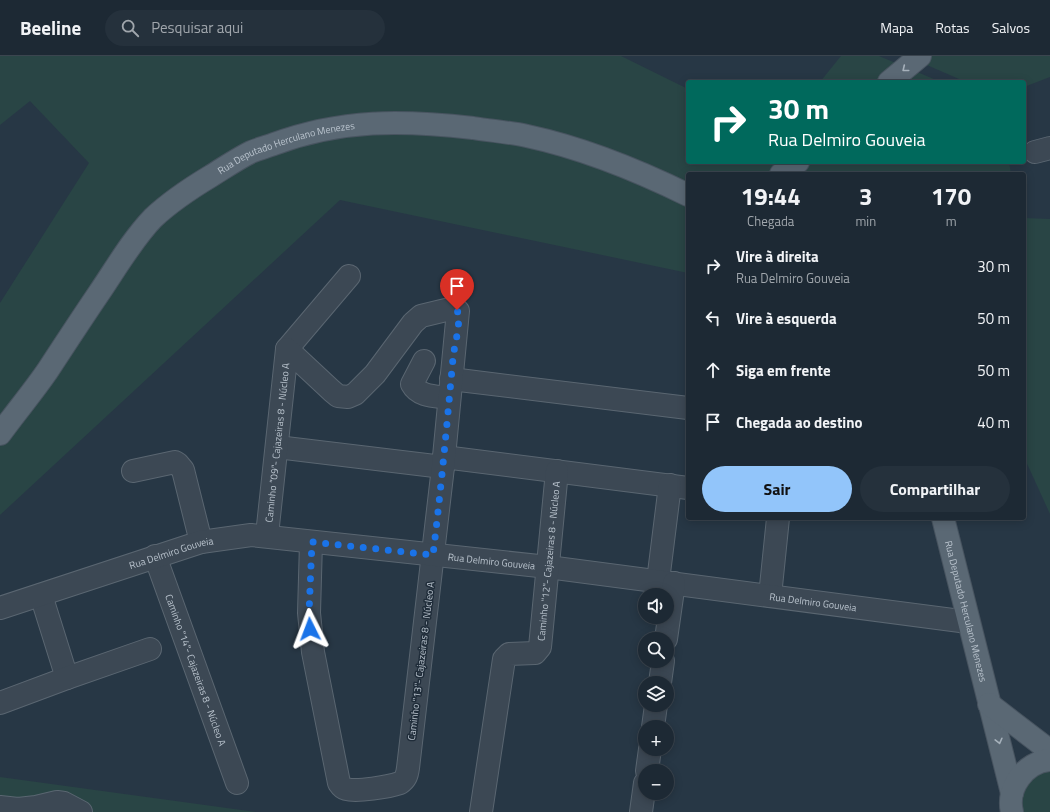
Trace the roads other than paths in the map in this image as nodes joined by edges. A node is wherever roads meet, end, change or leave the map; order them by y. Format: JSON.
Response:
{"nodes":[{"id":1,"x":920,"y":56,"type":"edge"},
{"id":2,"x":891,"y":80,"type":"edge"},
{"id":3,"x":795,"y":164,"type":"edge"},
{"id":4,"x":784,"y":172,"type":"edge"},
{"id":5,"x":686,"y":195,"type":"edge"},
{"id":6,"x":349,"y":276,"type":"dead end"},
{"id":7,"x":450,"y":309,"type":"joint"},
{"id":8,"x":287,"y":349,"type":"junction"},
{"id":9,"x":424,"y":361,"type":"dead end"},
{"id":10,"x":449,"y":399,"type":"junction"},
{"id":11,"x":686,"y":408,"type":"edge"},
{"id":12,"x":0,"y":434,"type":"edge"},
{"id":13,"x":277,"y":447,"type":"junction"},
{"id":14,"x":444,"y":462,"type":"junction"},
{"id":15,"x":133,"y":471,"type":"dead end"},
{"id":16,"x":557,"y":471,"type":"junction"},
{"id":17,"x":679,"y":486,"type":"edge"},
{"id":18,"x":778,"y":520,"type":"edge"},
{"id":19,"x":943,"y":520,"type":"edge"},
{"id":20,"x":267,"y":535,"type":"junction"},
{"id":21,"x":201,"y":542,"type":"junction"},
{"id":22,"x":312,"y":542,"type":"junction"},
{"id":23,"x":433,"y":555,"type":"junction"},
{"id":24,"x":155,"y":556,"type":"junction"},
{"id":25,"x":548,"y":567,"type":"junction"},
{"id":26,"x":666,"y":582,"type":"junction"},
{"id":27,"x":41,"y":595,"type":"junction"},
{"id":28,"x":770,"y":596,"type":"junction"},
{"id":29,"x":0,"y":608,"type":"edge"},
{"id":30,"x":968,"y":622,"type":"junction"},
{"id":31,"x":666,"y":632,"type":"edge"},
{"id":32,"x":150,"y":650,"type":"dead end"},
{"id":33,"x":67,"y":678,"type":"junction"},
{"id":34,"x":0,"y":703,"type":"edge"},
{"id":35,"x":989,"y":704,"type":"junction"},
{"id":36,"x":1050,"y":751,"type":"edge"},
{"id":37,"x":1050,"y":760,"type":"edge"},
{"id":38,"x":237,"y":783,"type":"dead end"},
{"id":39,"x":643,"y":800,"type":"edge"},
{"id":40,"x":1012,"y":803,"type":"edge"},
{"id":41,"x":0,"y":807,"type":"edge"},
{"id":42,"x":81,"y":812,"type":"edge"},
{"id":43,"x":481,"y":812,"type":"edge"},
{"id":44,"x":641,"y":812,"type":"edge"}],
"edges":[{"from":1,"to":2,"type":"main road","one_way":true},
{"from":3,"to":4,"type":"main road"},
{"from":5,"to":12,"type":"main road","name":"Rua Deputado Herculano Menezes"},
{"from":6,"to":8,"type":"street","name":"Caminho \"09\"- Cajazeiras 8 - Núcleo A"},
{"from":7,"to":8,"type":"street","name":"Caminho \"09\"- Cajazeiras 8 - Núcleo A"},
{"from":7,"to":10,"type":"street","name":"Caminho \"13\"- Cajazeiras 8 - Núcleo A"},
{"from":8,"to":13,"type":"street","name":"Caminho \"09\"- Cajazeiras 8 - Núcleo A"},
{"from":9,"to":10,"type":"street"},
{"from":10,"to":11,"type":"street"},
{"from":10,"to":14,"type":"street","name":"Caminho \"13\"- Cajazeiras 8 - Núcleo A"},
{"from":13,"to":14,"type":"street"},
{"from":13,"to":20,"type":"street","name":"Caminho \"09\"- Cajazeiras 8 - Núcleo A"},
{"from":14,"to":16,"type":"street"},
{"from":14,"to":23,"type":"street","name":"Caminho \"13\"- Cajazeiras 8 - Núcleo A"},
{"from":15,"to":21,"type":"street"},
{"from":16,"to":17,"type":"street"},
{"from":16,"to":25,"type":"street","name":"Caminho \"12\"- Cajazeiras 8 - Núcleo A"},
{"from":17,"to":26,"type":"street"},
{"from":18,"to":28,"type":"street"},
{"from":19,"to":30,"type":"main road","name":"Rua Deputado Herculano Menezes"},
{"from":20,"to":21,"type":"street","name":"Rua Delmiro Gouveia"},
{"from":20,"to":22,"type":"street","name":"Rua Delmiro Gouveia"},
{"from":21,"to":24,"type":"street","name":"Rua Delmiro Gouveia"},
{"from":22,"to":23,"type":"street","name":"Rua Delmiro Gouveia"},
{"from":22,"to":23,"type":"street","name":"Caminho \"13\"- Cajazeiras 8 - Núcleo A"},
{"from":23,"to":25,"type":"street","name":"Rua Delmiro Gouveia"},
{"from":24,"to":27,"type":"street","name":"Rua Delmiro Gouveia"},
{"from":24,"to":38,"type":"street","name":"Caminho \"14\"- Cajazeiras 8 - Núcleo A"},
{"from":25,"to":26,"type":"street","name":"Rua Delmiro Gouveia"},
{"from":25,"to":43,"type":"street","name":"Caminho \"12\"- Cajazeiras 8 - Núcleo A"},
{"from":26,"to":28,"type":"street","name":"Rua Delmiro Gouveia"},
{"from":26,"to":31,"type":"street"},
{"from":27,"to":29,"type":"street","name":"Rua Delmiro Gouveia"},
{"from":27,"to":33,"type":"street"},
{"from":28,"to":30,"type":"street","name":"Rua Delmiro Gouveia"},
{"from":30,"to":35,"type":"main road","name":"Rua Deputado Herculano Menezes"},
{"from":32,"to":33,"type":"street"},
{"from":33,"to":34,"type":"street"},
{"from":35,"to":36,"type":"main road"},
{"from":35,"to":40,"type":"main road","name":"Rua Deputado Herculano Menezes","one_way":true},
{"from":37,"to":40,"type":"main road"},
{"from":39,"to":44,"type":"street"},
{"from":41,"to":42,"type":"street"}]}
